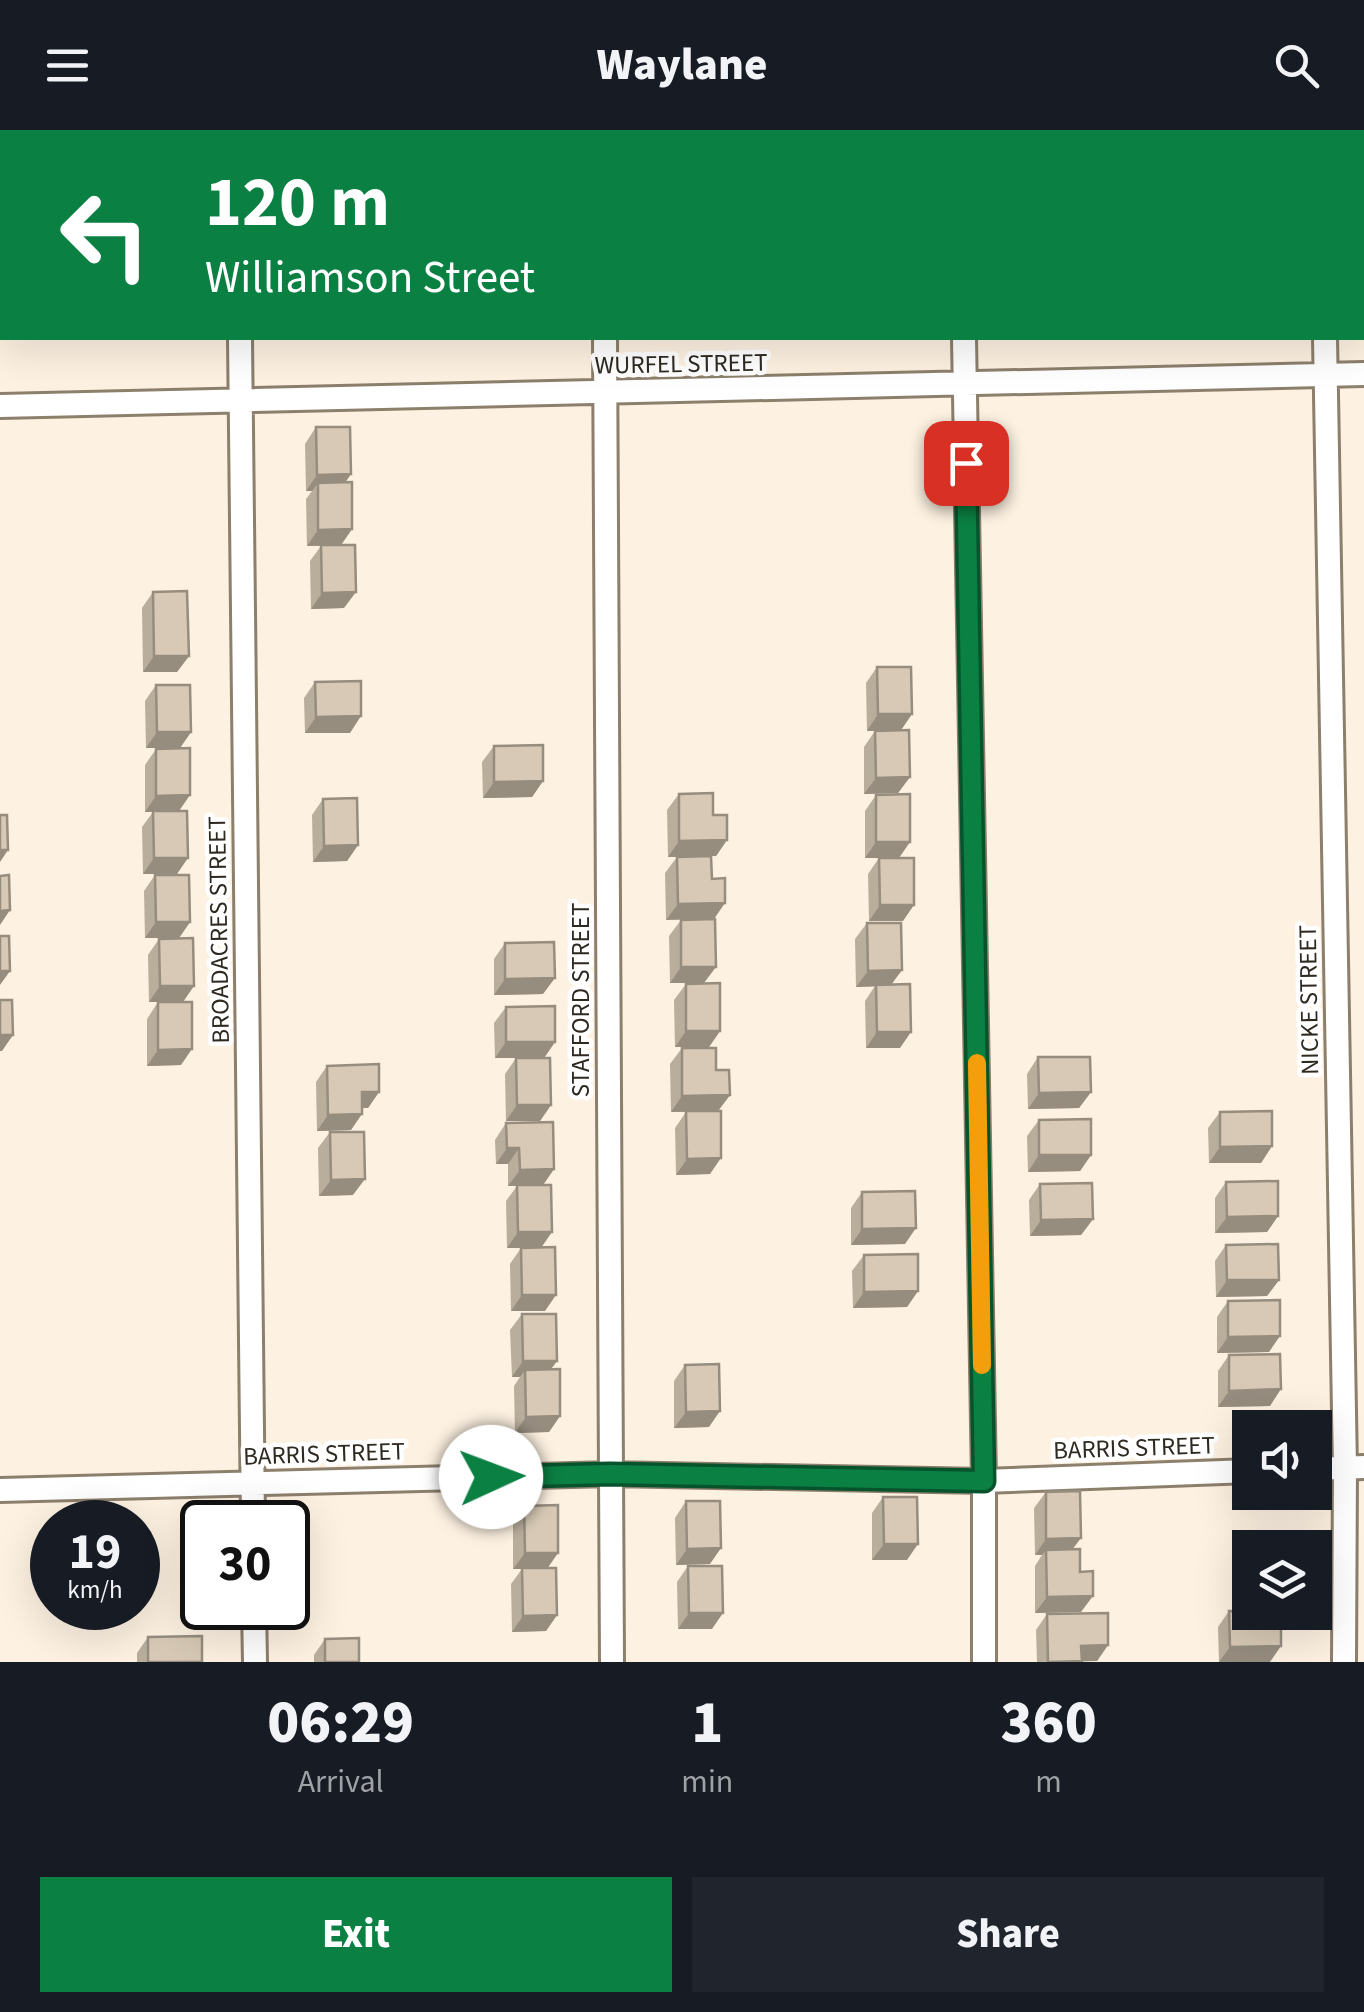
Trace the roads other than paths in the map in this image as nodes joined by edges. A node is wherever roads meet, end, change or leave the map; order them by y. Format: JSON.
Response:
{"nodes":[{"id":1,"x":240,"y":340,"type":"edge"},
{"id":2,"x":606,"y":340,"type":"edge"},
{"id":3,"x":964,"y":340,"type":"edge"},
{"id":4,"x":1325,"y":340,"type":"edge"},
{"id":5,"x":1364,"y":374,"type":"edge"},
{"id":6,"x":1325,"y":375,"type":"junction"},
{"id":7,"x":964,"y":384,"type":"junction"},
{"id":8,"x":606,"y":394,"type":"junction"},
{"id":9,"x":240,"y":400,"type":"junction"},
{"id":10,"x":0,"y":406,"type":"edge"},
{"id":11,"x":1354,"y":1468,"type":"edge"},
{"id":12,"x":1232,"y":1472,"type":"edge"},
{"id":13,"x":610,"y":1474,"type":"junction"},
{"id":14,"x":984,"y":1481,"type":"junction"},
{"id":15,"x":253,"y":1483,"type":"junction"},
{"id":16,"x":0,"y":1490,"type":"edge"},
{"id":17,"x":253,"y":1500,"type":"edge"},
{"id":18,"x":254,"y":1630,"type":"edge"},
{"id":19,"x":254,"y":1662,"type":"edge"},
{"id":20,"x":612,"y":1662,"type":"edge"},
{"id":21,"x":984,"y":1662,"type":"edge"},
{"id":22,"x":1344,"y":1662,"type":"edge"}],
"edges":[{"from":1,"to":9,"type":"street","name":"BROADACRES STREET"},
{"from":2,"to":8,"type":"street","name":"STAFFORD STREET"},
{"from":3,"to":7,"type":"street"},
{"from":4,"to":6,"type":"street","name":"NICKE STREET"},
{"from":5,"to":6,"type":"street","name":"WURFEL STREET"},
{"from":6,"to":7,"type":"street","name":"WURFEL STREET"},
{"from":6,"to":11,"type":"street","name":"NICKE STREET"},
{"from":7,"to":8,"type":"street","name":"WURFEL STREET"},
{"from":7,"to":14,"type":"street"},
{"from":8,"to":9,"type":"street","name":"WURFEL STREET"},
{"from":8,"to":13,"type":"street","name":"STAFFORD STREET"},
{"from":9,"to":10,"type":"street","name":"WURFEL STREET"},
{"from":9,"to":15,"type":"street","name":"BROADACRES STREET"},
{"from":11,"to":22,"type":"street","name":"NICKE STREET"},
{"from":12,"to":14,"type":"street","name":"BARRIS STREET"},
{"from":13,"to":14,"type":"street","name":"BARRIS STREET"},
{"from":13,"to":15,"type":"street","name":"BARRIS STREET"},
{"from":13,"to":20,"type":"street","name":"STAFFORD STREET"},
{"from":14,"to":21,"type":"street"},
{"from":15,"to":16,"type":"street","name":"BARRIS STREET"},
{"from":15,"to":17,"type":"street","name":"BROADACRES STREET"},
{"from":18,"to":19,"type":"street"}]}
